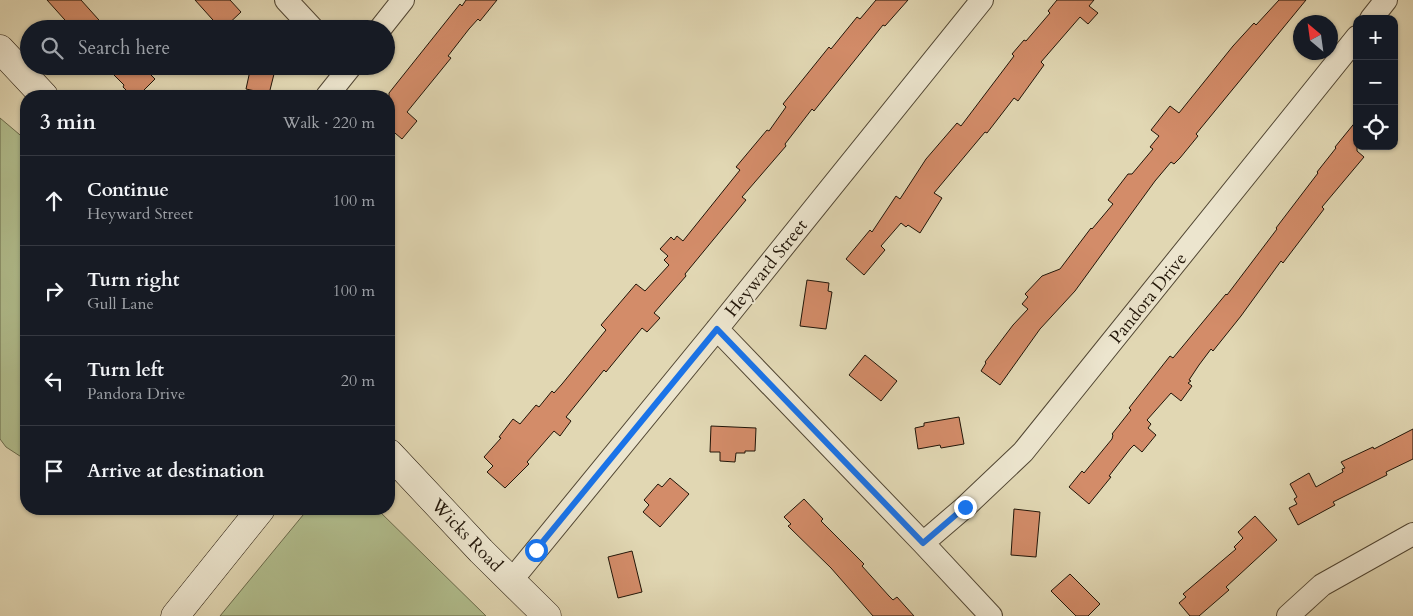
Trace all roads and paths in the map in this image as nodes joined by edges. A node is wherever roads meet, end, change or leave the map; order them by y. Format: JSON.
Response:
{"nodes":[{"id":1,"x":286,"y":0,"type":"edge"},
{"id":2,"x":403,"y":0,"type":"edge"},
{"id":3,"x":982,"y":0,"type":"edge"},
{"id":4,"x":1386,"y":0,"type":"edge"},
{"id":5,"x":1374,"y":15,"type":"edge"},
{"id":6,"x":305,"y":20,"type":"edge"},
{"id":7,"x":387,"y":20,"type":"edge"},
{"id":8,"x":1353,"y":42,"type":"edge"},
{"id":9,"x":0,"y":48,"type":"edge"},
{"id":10,"x":20,"y":70,"type":"edge"},
{"id":11,"x":25,"y":75,"type":"edge"},
{"id":12,"x":344,"y":75,"type":"edge"},
{"id":13,"x":38,"y":90,"type":"edge"},
{"id":14,"x":332,"y":90,"type":"edge"},
{"id":15,"x":717,"y":329,"type":"junction"},
{"id":16,"x":395,"y":459,"type":"edge"},
{"id":17,"x":256,"y":515,"type":"edge"},
{"id":18,"x":1413,"y":534,"type":"edge"},
{"id":19,"x":923,"y":543,"type":"junction"},
{"id":20,"x":511,"y":581,"type":"junction"},
{"id":21,"x":175,"y":616,"type":"edge"},
{"id":22,"x":547,"y":616,"type":"edge"},
{"id":23,"x":991,"y":616,"type":"edge"},
{"id":24,"x":1288,"y":616,"type":"edge"}],
"edges":[{"from":1,"to":6,"type":"street"},
{"from":2,"to":7,"type":"street"},
{"from":3,"to":15,"type":"street","name":"Heyward Street"},
{"from":4,"to":5,"type":"street"},
{"from":8,"to":19,"type":"street","name":"Pandora Drive"},
{"from":9,"to":10,"type":"main road"},
{"from":11,"to":13,"type":"main road"},
{"from":12,"to":14,"type":"street"},
{"from":15,"to":19,"type":"street"},
{"from":15,"to":20,"type":"street","name":"Heyward Street"},
{"from":16,"to":20,"type":"main road","name":"Wicks Road"},
{"from":17,"to":21,"type":"main road"},
{"from":18,"to":24,"type":"street"},
{"from":19,"to":23,"type":"street"},
{"from":20,"to":22,"type":"main road","name":"Wicks Road"}]}
